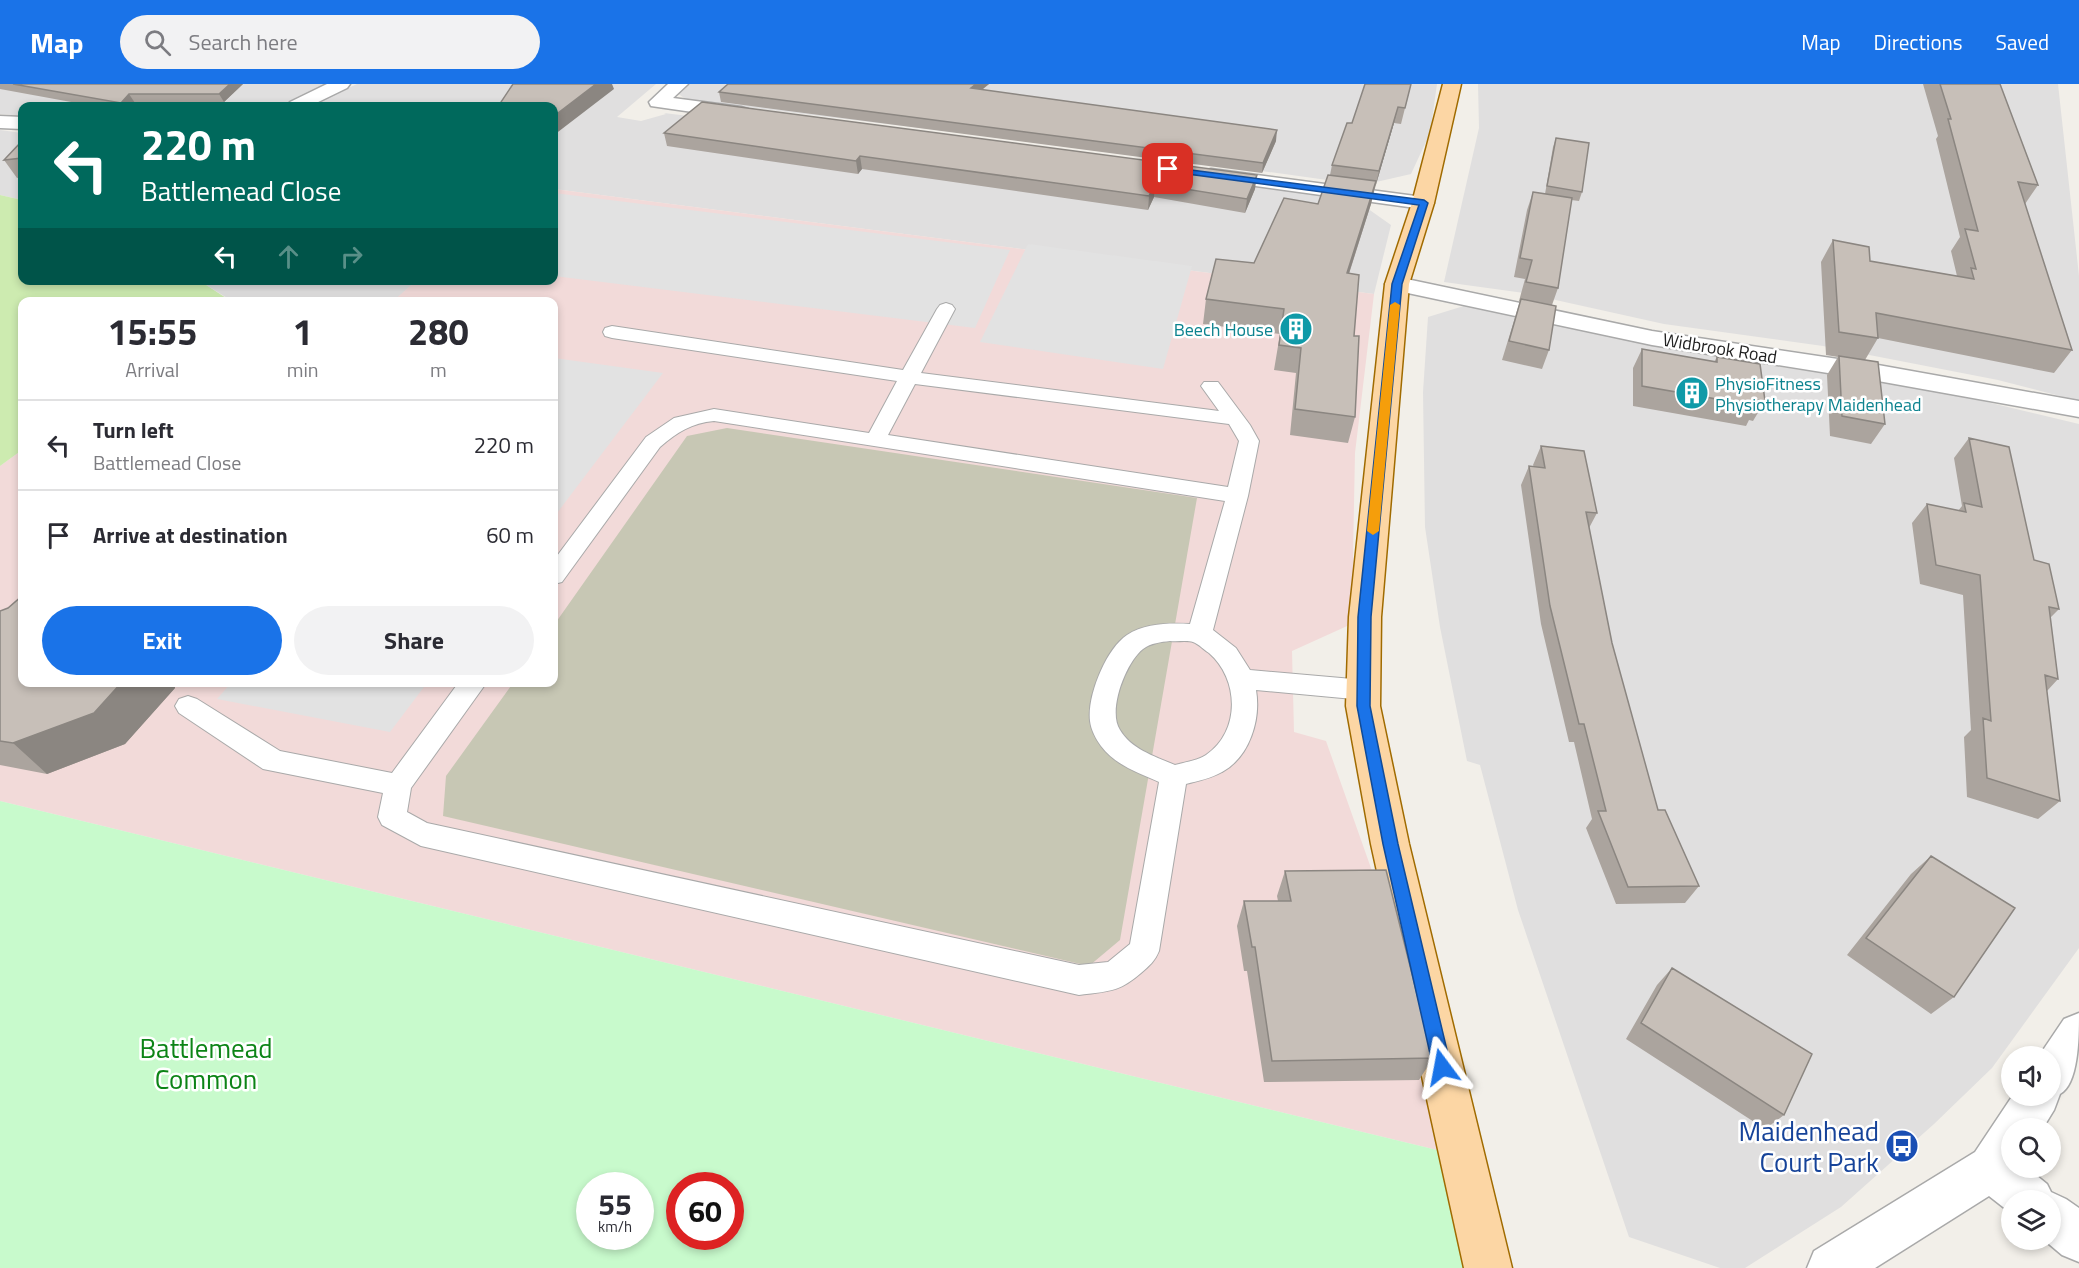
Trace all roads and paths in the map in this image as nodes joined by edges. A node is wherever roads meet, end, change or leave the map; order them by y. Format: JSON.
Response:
{"nodes":[{"id":1,"x":340,"y":84,"type":"edge"},
{"id":2,"x":679,"y":84,"type":"edge"},
{"id":3,"x":1452,"y":84,"type":"edge"},
{"id":4,"x":305,"y":102,"type":"edge"},
{"id":5,"x":764,"y":116,"type":"edge"},
{"id":6,"x":0,"y":122,"type":"edge"},
{"id":7,"x":18,"y":123,"type":"edge"},
{"id":8,"x":1188,"y":172,"type":"edge"},
{"id":9,"x":1424,"y":203,"type":"junction"},
{"id":10,"x":1397,"y":284,"type":"junction"},
{"id":11,"x":946,"y":309,"type":"dead end"},
{"id":12,"x":612,"y":332,"type":"dead end"},
{"id":13,"x":907,"y":377,"type":"junction"},
{"id":14,"x":1211,"y":386,"type":"dead end"},
{"id":15,"x":2079,"y":409,"type":"edge"},
{"id":16,"x":1235,"y":419,"type":"junction"},
{"id":17,"x":875,"y":440,"type":"junction"},
{"id":18,"x":1237,"y":496,"type":"junction"},
{"id":19,"x":558,"y":571,"type":"edge"},
{"id":20,"x":1199,"y":634,"type":"junction"},
{"id":21,"x":1242,"y":679,"type":"junction"},
{"id":22,"x":470,"y":687,"type":"edge"},
{"id":23,"x":1364,"y":690,"type":"junction"},
{"id":24,"x":188,"y":705,"type":"dead end"},
{"id":25,"x":1174,"y":776,"type":"junction"},
{"id":26,"x":398,"y":785,"type":"junction"},
{"id":27,"x":2079,"y":1033,"type":"edge"},
{"id":28,"x":2061,"y":1060,"type":"edge"},
{"id":29,"x":2001,"y":1152,"type":"edge"},
{"id":30,"x":2061,"y":1224,"type":"edge"},
{"id":31,"x":2079,"y":1238,"type":"edge"},
{"id":32,"x":1488,"y":1268,"type":"edge"},
{"id":33,"x":1831,"y":1268,"type":"edge"}],
"edges":[{"from":1,"to":4,"type":"street"},
{"from":2,"to":5,"type":"street"},
{"from":3,"to":9,"type":"main road"},
{"from":6,"to":7,"type":"street"},
{"from":8,"to":9,"type":"street"},
{"from":9,"to":10,"type":"main road"},
{"from":10,"to":15,"type":"street","name":"Widbrook Road"},
{"from":10,"to":23,"type":"main road"},
{"from":11,"to":13,"type":"lane"},
{"from":12,"to":13,"type":"lane"},
{"from":13,"to":16,"type":"lane"},
{"from":13,"to":17,"type":"lane"},
{"from":14,"to":16,"type":"lane"},
{"from":16,"to":18,"type":"lane"},
{"from":17,"to":18,"type":"lane"},
{"from":17,"to":19,"type":"lane"},
{"from":18,"to":20,"type":"lane"},
{"from":20,"to":21,"type":"lane"},
{"from":20,"to":25,"type":"lane"},
{"from":21,"to":23,"type":"lane"},
{"from":21,"to":25,"type":"lane"},
{"from":22,"to":26,"type":"lane"},
{"from":23,"to":32,"type":"main road"},
{"from":24,"to":26,"type":"lane"},
{"from":25,"to":26,"type":"lane"},
{"from":27,"to":28,"type":"street"},
{"from":29,"to":33,"type":"street"},
{"from":30,"to":31,"type":"street"}]}
